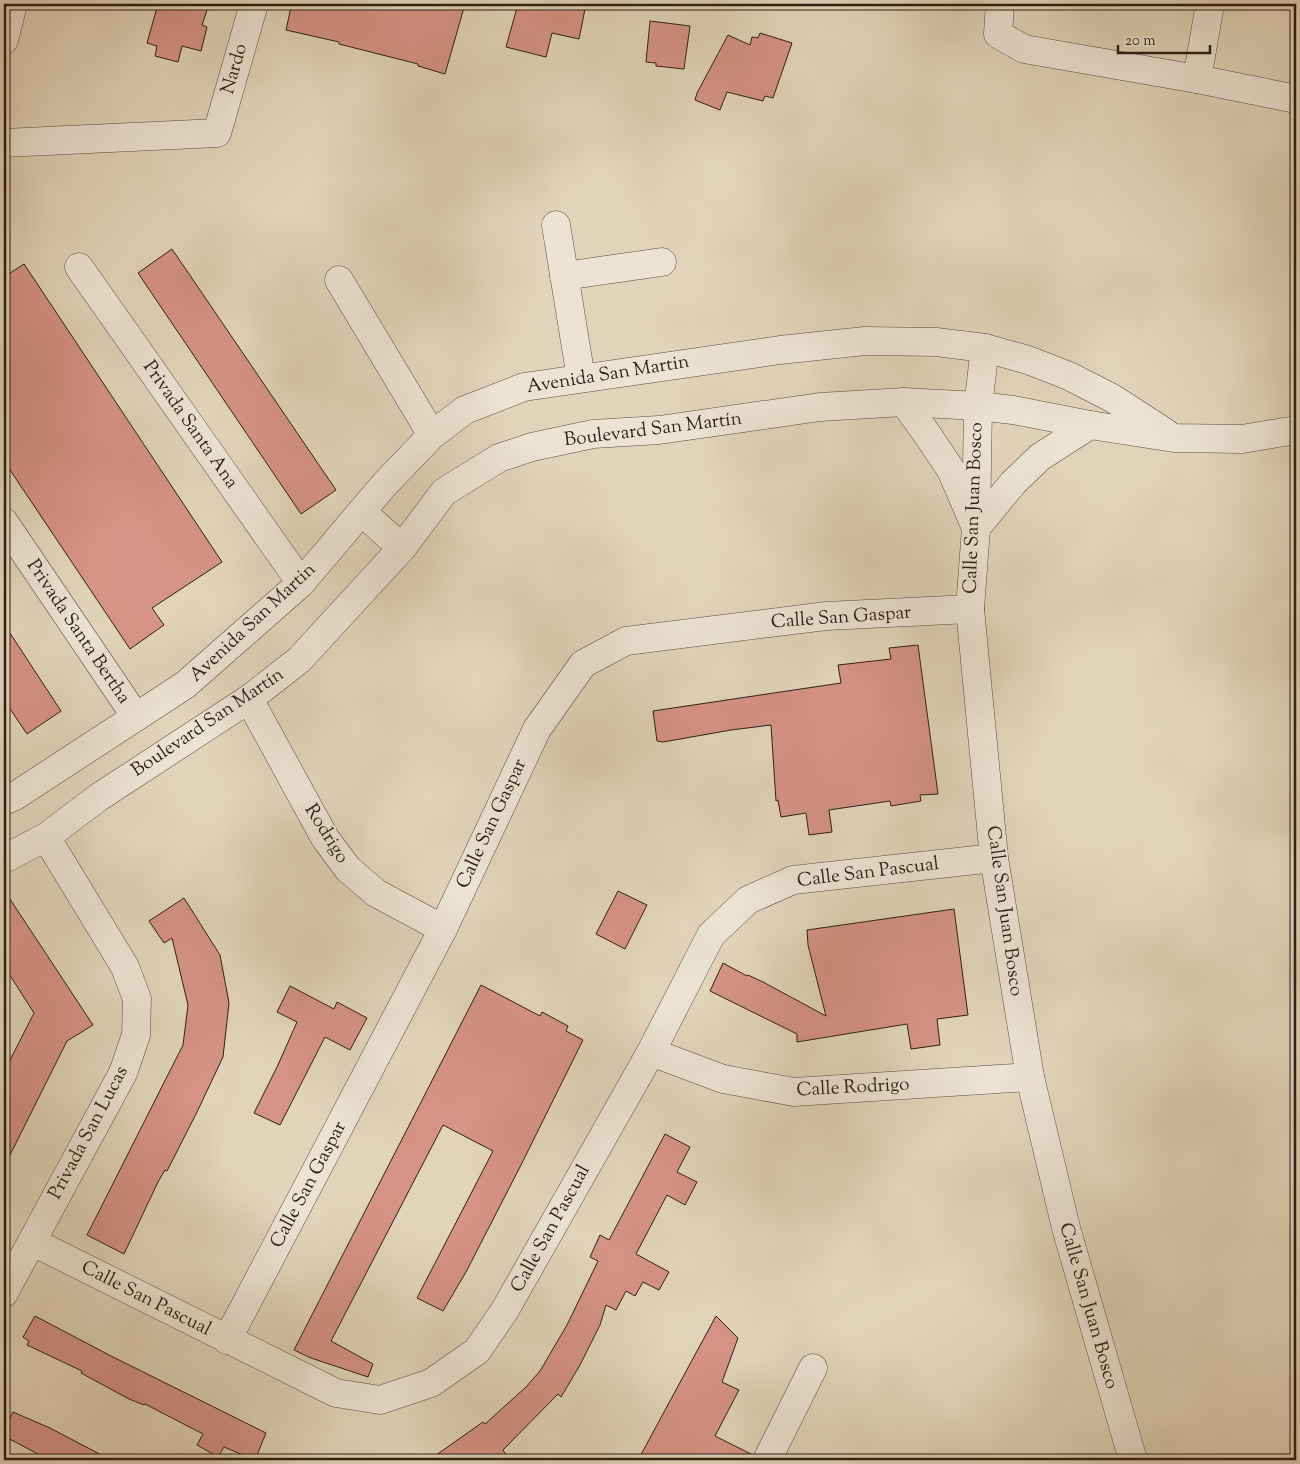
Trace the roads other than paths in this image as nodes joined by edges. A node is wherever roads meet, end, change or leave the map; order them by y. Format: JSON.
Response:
{"nodes":[{"id":1,"x":13,"y":4,"type":"edge"},
{"id":2,"x":254,"y":4,"type":"edge"},
{"id":3,"x":1210,"y":4,"type":"edge"},
{"id":4,"x":999,"y":7,"type":"edge"},
{"id":5,"x":4,"y":40,"type":"edge"},
{"id":6,"x":1197,"y":79,"type":"junction"},
{"id":7,"x":1296,"y":99,"type":"edge"},
{"id":8,"x":4,"y":143,"type":"edge"},
{"id":9,"x":556,"y":225,"type":"dead end"},
{"id":10,"x":662,"y":262,"type":"dead end"},
{"id":11,"x":79,"y":267,"type":"dead end"},
{"id":12,"x":564,"y":276,"type":"junction"},
{"id":13,"x":339,"y":280,"type":"dead end"},
{"id":14,"x":985,"y":348,"type":"junction"},
{"id":15,"x":581,"y":378,"type":"junction"},
{"id":16,"x":904,"y":402,"type":"junction"},
{"id":17,"x":978,"y":406,"type":"junction"},
{"id":18,"x":1090,"y":425,"type":"junction"},
{"id":19,"x":1296,"y":430,"type":"edge"},
{"id":20,"x":432,"y":435,"type":"junction"},
{"id":21,"x":1174,"y":438,"type":"junction"},
{"id":22,"x":362,"y":512,"type":"junction"},
{"id":23,"x":4,"y":522,"type":"edge"},
{"id":24,"x":976,"y":528,"type":"junction"},
{"id":25,"x":402,"y":548,"type":"junction"},
{"id":26,"x":301,"y":583,"type":"junction"},
{"id":27,"x":970,"y":609,"type":"junction"},
{"id":28,"x":249,"y":699,"type":"junction"},
{"id":29,"x":136,"y":717,"type":"junction"},
{"id":30,"x":4,"y":801,"type":"edge"},
{"id":31,"x":46,"y":837,"type":"junction"},
{"id":32,"x":994,"y":858,"type":"junction"},
{"id":33,"x":4,"y":859,"type":"edge"},
{"id":34,"x":444,"y":929,"type":"junction"},
{"id":35,"x":651,"y":1052,"type":"junction"},
{"id":36,"x":1030,"y":1077,"type":"junction"},
{"id":37,"x":32,"y":1242,"type":"junction"},
{"id":38,"x":4,"y":1293,"type":"edge"},
{"id":39,"x":227,"y":1340,"type":"junction"},
{"id":40,"x":813,"y":1368,"type":"dead end"},
{"id":41,"x":767,"y":1460,"type":"edge"},
{"id":42,"x":1133,"y":1460,"type":"edge"}],
"edges":[{"from":1,"to":5,"type":"street"},
{"from":2,"to":8,"type":"street","name":"Nardo"},
{"from":3,"to":6,"type":"street"},
{"from":4,"to":6,"type":"street"},
{"from":6,"to":7,"type":"street"},
{"from":9,"to":12,"type":"street"},
{"from":10,"to":12,"type":"street"},
{"from":11,"to":26,"type":"street","name":"Privada Santa Ana"},
{"from":12,"to":15,"type":"street"},
{"from":13,"to":20,"type":"street"},
{"from":14,"to":15,"type":"street","name":"Avenida San Martin"},
{"from":14,"to":17,"type":"street","name":"Calle San Juan Bosco"},
{"from":14,"to":21,"type":"street","name":"Avenida San Martin"},
{"from":15,"to":20,"type":"street","name":"Avenida San Martin"},
{"from":16,"to":17,"type":"street","name":"Boulevard San Martín"},
{"from":16,"to":24,"type":"street"},
{"from":16,"to":25,"type":"street","name":"Boulevard San Martín"},
{"from":17,"to":18,"type":"street","name":"Boulevard San Martín"},
{"from":17,"to":24,"type":"street","name":"Calle San Juan Bosco"},
{"from":18,"to":21,"type":"street","name":"Boulevard San Martín"},
{"from":18,"to":24,"type":"street"},
{"from":19,"to":21,"type":"street","name":"Boulevard San Martín"},
{"from":20,"to":22,"type":"street","name":"Avenida San Martin"},
{"from":22,"to":25,"type":"street"},
{"from":22,"to":26,"type":"street","name":"Avenida San Martin"},
{"from":23,"to":29,"type":"street","name":"Privada Santa Bertha"},
{"from":24,"to":27,"type":"street","name":"Calle San Juan Bosco"},
{"from":25,"to":28,"type":"street","name":"Boulevard San Martín"},
{"from":26,"to":29,"type":"street","name":"Avenida San Martin"},
{"from":27,"to":32,"type":"street","name":"Calle San Juan Bosco"},
{"from":27,"to":34,"type":"street","name":"Calle San Gaspar"},
{"from":28,"to":31,"type":"street","name":"Boulevard San Martín"},
{"from":28,"to":34,"type":"street","name":"Rodrigo"},
{"from":29,"to":30,"type":"street","name":"Avenida San Martin"},
{"from":31,"to":33,"type":"street","name":"Boulevard San Martín"},
{"from":31,"to":37,"type":"street","name":"Privada San Lucas"},
{"from":32,"to":35,"type":"street","name":"Calle San Pascual"},
{"from":32,"to":36,"type":"street","name":"Calle San Juan Bosco"},
{"from":34,"to":39,"type":"street","name":"Calle San Gaspar"},
{"from":35,"to":36,"type":"street","name":"Calle Rodrigo"},
{"from":35,"to":39,"type":"street","name":"Calle San Pascual"},
{"from":36,"to":42,"type":"street","name":"Calle San Juan Bosco"},
{"from":37,"to":38,"type":"street","name":"Privada San Lucas"},
{"from":37,"to":39,"type":"street","name":"Calle San Pascual"},
{"from":40,"to":41,"type":"street"}]}
